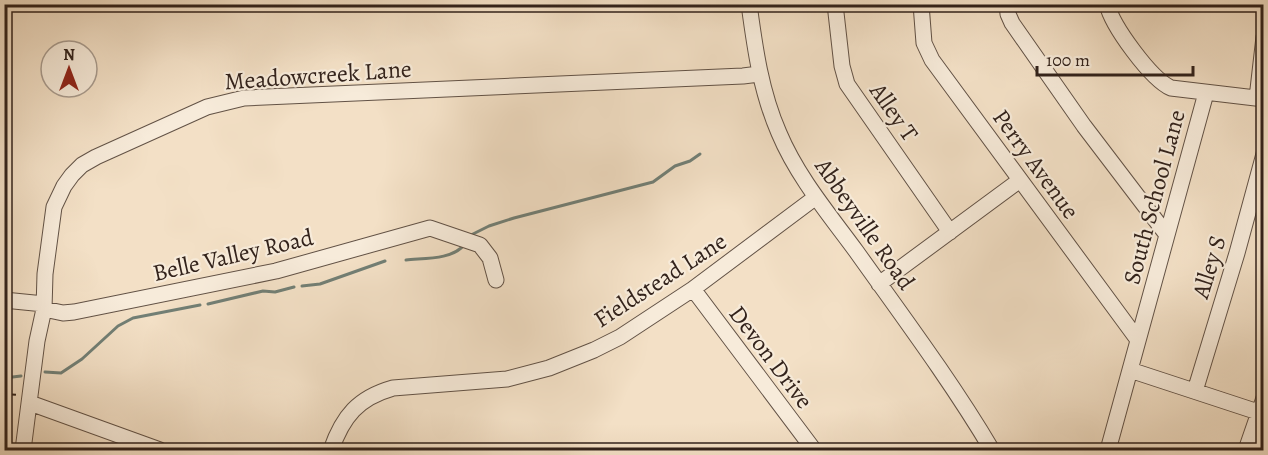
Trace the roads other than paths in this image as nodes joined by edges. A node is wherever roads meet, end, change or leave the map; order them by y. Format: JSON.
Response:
{"nodes":[{"id":1,"x":749,"y":4,"type":"edge"},
{"id":2,"x":835,"y":4,"type":"edge"},
{"id":3,"x":921,"y":4,"type":"edge"},
{"id":4,"x":1007,"y":4,"type":"edge"},
{"id":5,"x":1107,"y":4,"type":"edge"},
{"id":6,"x":1258,"y":4,"type":"edge"},
{"id":7,"x":1263,"y":5,"type":"edge"},
{"id":8,"x":1263,"y":37,"type":"edge"},
{"id":9,"x":759,"y":74,"type":"junction"},
{"id":10,"x":1206,"y":93,"type":"junction"},
{"id":11,"x":1260,"y":99,"type":"edge"},
{"id":12,"x":1263,"y":154,"type":"edge"},
{"id":13,"x":1020,"y":180,"type":"junction"},
{"id":14,"x":816,"y":197,"type":"junction"},
{"id":15,"x":950,"y":232,"type":"junction"},
{"id":16,"x":1167,"y":235,"type":"junction"},
{"id":17,"x":496,"y":280,"type":"dead end"},
{"id":18,"x":879,"y":284,"type":"junction"},
{"id":19,"x":693,"y":289,"type":"junction"},
{"id":20,"x":4,"y":300,"type":"edge"},
{"id":21,"x":44,"y":306,"type":"junction"},
{"id":22,"x":1138,"y":340,"type":"junction"},
{"id":23,"x":1130,"y":370,"type":"junction"},
{"id":24,"x":1195,"y":392,"type":"junction"},
{"id":25,"x":30,"y":403,"type":"junction"},
{"id":26,"x":1262,"y":408,"type":"edge"},
{"id":27,"x":23,"y":450,"type":"edge"},
{"id":28,"x":160,"y":450,"type":"edge"},
{"id":29,"x":331,"y":450,"type":"edge"},
{"id":30,"x":814,"y":450,"type":"edge"},
{"id":31,"x":992,"y":450,"type":"edge"},
{"id":32,"x":1108,"y":450,"type":"edge"},
{"id":33,"x":1246,"y":450,"type":"edge"}],
"edges":[{"from":1,"to":9,"type":"street","name":"Abbeyville Road"},
{"from":2,"to":15,"type":"street","name":"Alley T"},
{"from":3,"to":13,"type":"street","name":"Perry Avenue"},
{"from":4,"to":16,"type":"street"},
{"from":5,"to":10,"type":"street","name":"South School Lane"},
{"from":6,"to":7,"type":"street"},
{"from":8,"to":11,"type":"street"},
{"from":9,"to":14,"type":"street","name":"Abbeyville Road"},
{"from":9,"to":21,"type":"street","name":"Meadowcreek Lane"},
{"from":10,"to":11,"type":"street"},
{"from":10,"to":16,"type":"street","name":"South School Lane"},
{"from":12,"to":24,"type":"street","name":"Alley S"},
{"from":13,"to":15,"type":"street"},
{"from":13,"to":22,"type":"street","name":"Perry Avenue"},
{"from":14,"to":18,"type":"street","name":"Abbeyville Road"},
{"from":14,"to":19,"type":"street","name":"Fieldstead Lane"},
{"from":15,"to":18,"type":"street"},
{"from":16,"to":22,"type":"street","name":"South School Lane"},
{"from":17,"to":21,"type":"street","name":"Belle Valley Road"},
{"from":18,"to":31,"type":"street","name":"Abbeyville Road"},
{"from":19,"to":29,"type":"street","name":"Fieldstead Lane"},
{"from":19,"to":30,"type":"street","name":"Devon Drive"},
{"from":20,"to":21,"type":"street","name":"Belle Valley Road"},
{"from":21,"to":25,"type":"street","name":"Meadowcreek Lane"},
{"from":22,"to":23,"type":"street","name":"South School Lane"},
{"from":23,"to":24,"type":"street"},
{"from":23,"to":32,"type":"street","name":"South School Lane"},
{"from":24,"to":26,"type":"street"},
{"from":25,"to":27,"type":"street","name":"Meadowcreek Lane"},
{"from":25,"to":28,"type":"street"},
{"from":26,"to":33,"type":"street"}]}
